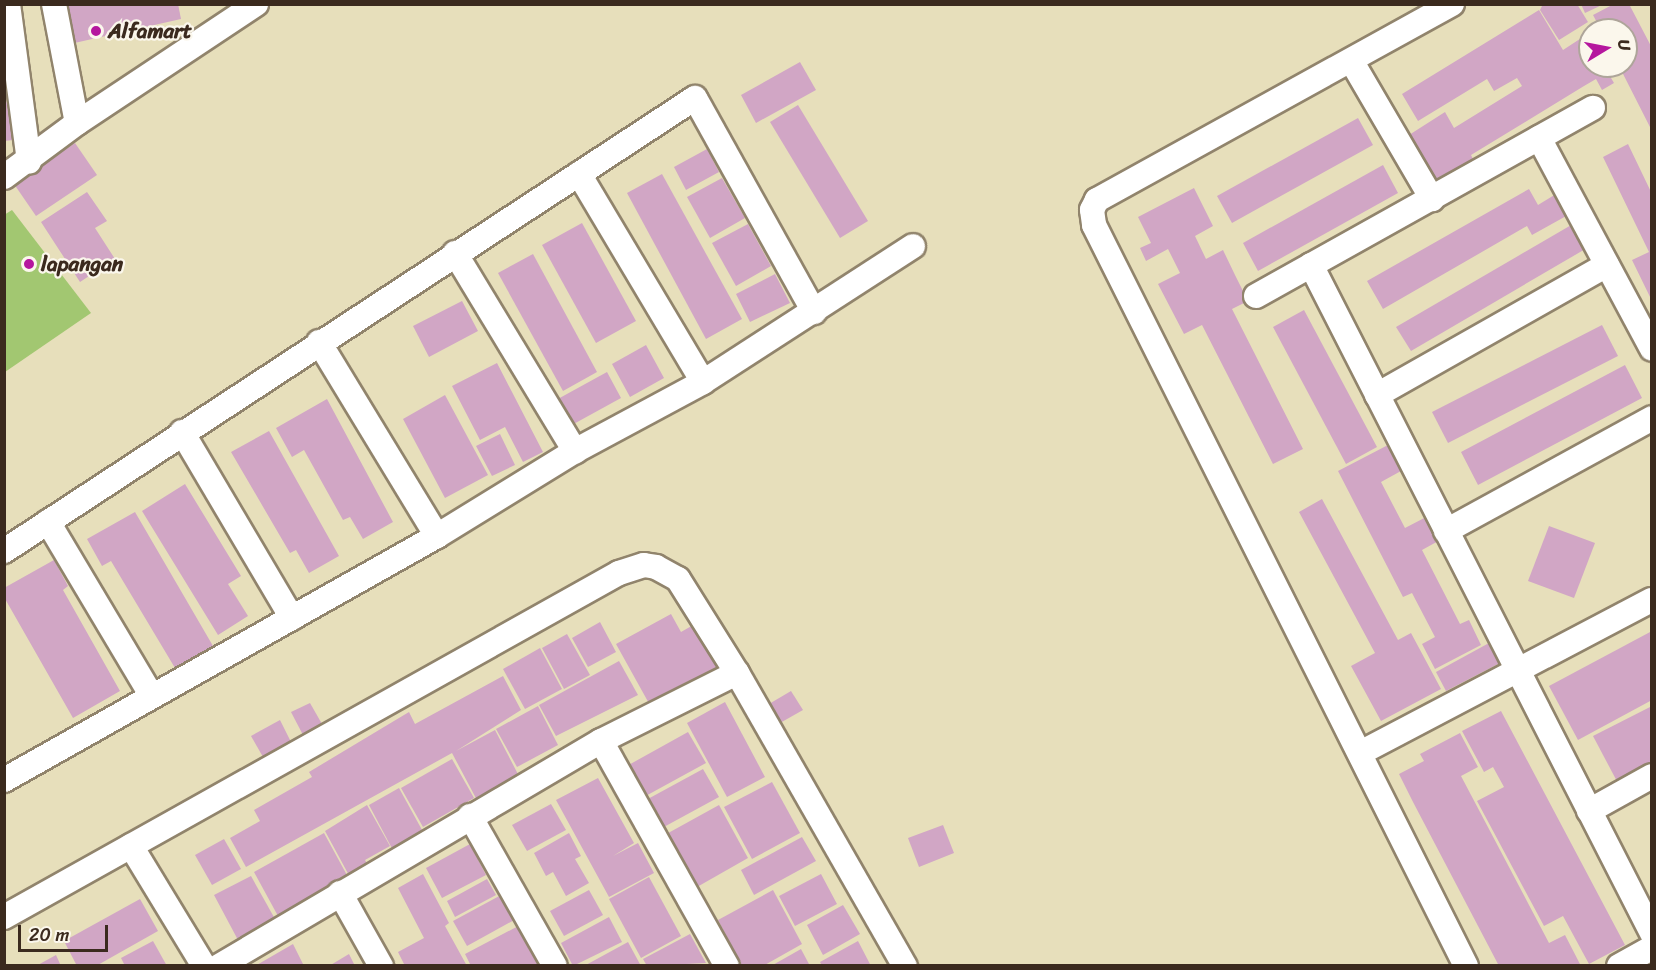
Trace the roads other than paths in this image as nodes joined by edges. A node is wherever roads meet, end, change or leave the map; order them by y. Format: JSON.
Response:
{"nodes":[{"id":1,"x":8,"y":4,"type":"edge"},
{"id":2,"x":54,"y":4,"type":"edge"},
{"id":3,"x":256,"y":4,"type":"edge"},
{"id":4,"x":1452,"y":4,"type":"edge"},
{"id":5,"x":1347,"y":65,"type":"junction"},
{"id":6,"x":1593,"y":108,"type":"dead end"},
{"id":7,"x":77,"y":123,"type":"junction"},
{"id":8,"x":1539,"y":138,"type":"junction"},
{"id":9,"x":29,"y":162,"type":"junction"},
{"id":10,"x":579,"y":174,"type":"junction"},
{"id":11,"x":4,"y":177,"type":"edge"},
{"id":12,"x":1426,"y":203,"type":"junction"},
{"id":13,"x":913,"y":246,"type":"dead end"},
{"id":14,"x":455,"y":253,"type":"junction"},
{"id":15,"x":1311,"y":265,"type":"junction"},
{"id":16,"x":1607,"y":265,"type":"junction"},
{"id":17,"x":1256,"y":296,"type":"dead end"},
{"id":18,"x":814,"y":312,"type":"junction"},
{"id":19,"x":319,"y":342,"type":"junction"},
{"id":20,"x":1652,"y":350,"type":"edge"},
{"id":21,"x":703,"y":382,"type":"junction"},
{"id":22,"x":1377,"y":395,"type":"junction"},
{"id":23,"x":1652,"y":418,"type":"edge"},
{"id":24,"x":182,"y":432,"type":"junction"},
{"id":25,"x":575,"y":451,"type":"junction"},
{"id":26,"x":48,"y":522,"type":"junction"},
{"id":27,"x":1446,"y":531,"type":"junction"},
{"id":28,"x":436,"y":536,"type":"junction"},
{"id":29,"x":4,"y":551,"type":"edge"},
{"id":30,"x":1652,"y":600,"type":"edge"},
{"id":31,"x":292,"y":618,"type":"junction"},
{"id":32,"x":1518,"y":671,"type":"junction"},
{"id":33,"x":737,"y":673,"type":"junction"},
{"id":34,"x":151,"y":695,"type":"junction"},
{"id":35,"x":601,"y":741,"type":"junction"},
{"id":36,"x":1362,"y":752,"type":"junction"},
{"id":37,"x":1652,"y":776,"type":"edge"},
{"id":38,"x":4,"y":780,"type":"edge"},
{"id":39,"x":1589,"y":811,"type":"junction"},
{"id":40,"x":470,"y":816,"type":"junction"},
{"id":41,"x":131,"y":846,"type":"junction"},
{"id":42,"x":340,"y":893,"type":"junction"},
{"id":43,"x":4,"y":917,"type":"edge"},
{"id":44,"x":1652,"y":933,"type":"edge"},
{"id":45,"x":1652,"y":948,"type":"edge"},
{"id":46,"x":204,"y":966,"type":"edge"},
{"id":47,"x":219,"y":966,"type":"edge"},
{"id":48,"x":381,"y":966,"type":"edge"},
{"id":49,"x":555,"y":966,"type":"edge"},
{"id":50,"x":727,"y":966,"type":"edge"},
{"id":51,"x":905,"y":966,"type":"edge"},
{"id":52,"x":1466,"y":966,"type":"edge"},
{"id":53,"x":1619,"y":966,"type":"edge"}],
"edges":[{"from":1,"to":9,"type":"street"},
{"from":2,"to":7,"type":"street"},
{"from":3,"to":7,"type":"street"},
{"from":4,"to":5,"type":"street"},
{"from":5,"to":12,"type":"street"},
{"from":5,"to":36,"type":"street"},
{"from":6,"to":8,"type":"street"},
{"from":7,"to":9,"type":"street"},
{"from":8,"to":12,"type":"street"},
{"from":8,"to":16,"type":"street"},
{"from":9,"to":11,"type":"street"},
{"from":10,"to":14,"type":"street"},
{"from":10,"to":18,"type":"street"},
{"from":10,"to":21,"type":"street"},
{"from":12,"to":15,"type":"street"},
{"from":13,"to":18,"type":"street"},
{"from":14,"to":19,"type":"street"},
{"from":14,"to":25,"type":"street"},
{"from":15,"to":17,"type":"street"},
{"from":15,"to":22,"type":"street"},
{"from":16,"to":20,"type":"street"},
{"from":16,"to":22,"type":"street"},
{"from":18,"to":21,"type":"street"},
{"from":19,"to":24,"type":"street"},
{"from":19,"to":28,"type":"street"},
{"from":21,"to":25,"type":"street"},
{"from":22,"to":27,"type":"street"},
{"from":23,"to":27,"type":"street"},
{"from":24,"to":26,"type":"street"},
{"from":24,"to":31,"type":"street"},
{"from":25,"to":28,"type":"street"},
{"from":26,"to":29,"type":"street"},
{"from":26,"to":34,"type":"street"},
{"from":27,"to":32,"type":"street"},
{"from":28,"to":31,"type":"street"},
{"from":30,"to":32,"type":"street"},
{"from":31,"to":34,"type":"street"},
{"from":32,"to":36,"type":"street"},
{"from":32,"to":39,"type":"street"},
{"from":33,"to":35,"type":"street"},
{"from":33,"to":41,"type":"street"},
{"from":33,"to":51,"type":"street"},
{"from":34,"to":38,"type":"street"},
{"from":35,"to":40,"type":"street"},
{"from":35,"to":50,"type":"street"},
{"from":36,"to":52,"type":"street"},
{"from":37,"to":39,"type":"street"},
{"from":39,"to":44,"type":"street"},
{"from":40,"to":42,"type":"street"},
{"from":40,"to":49,"type":"street"},
{"from":41,"to":43,"type":"street"},
{"from":41,"to":46,"type":"street"},
{"from":42,"to":47,"type":"street"},
{"from":42,"to":48,"type":"street"},
{"from":45,"to":53,"type":"street"}]}
